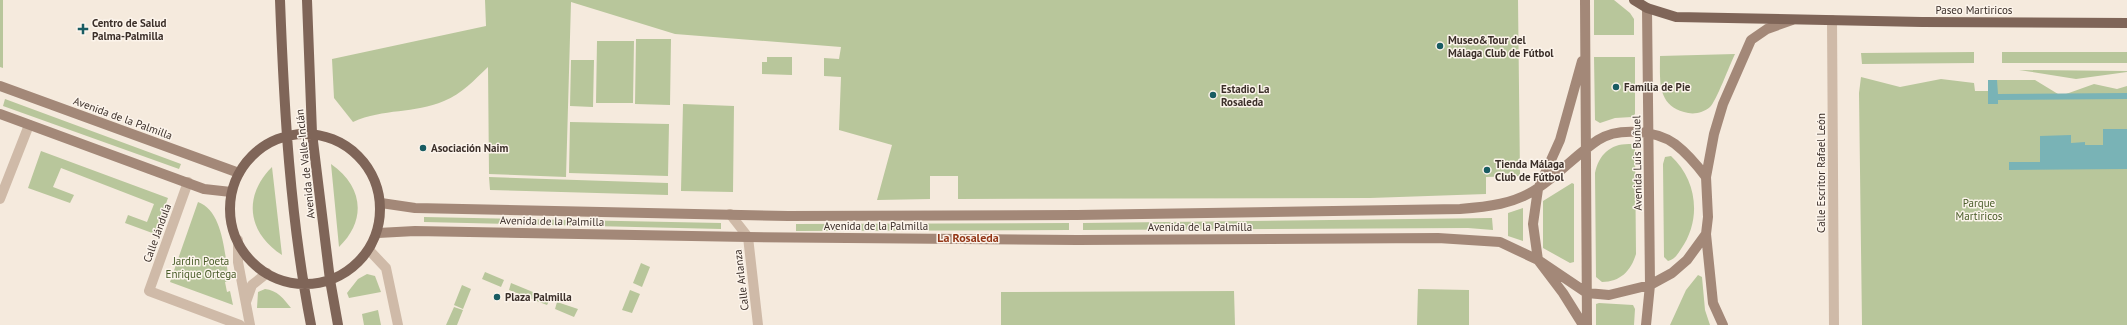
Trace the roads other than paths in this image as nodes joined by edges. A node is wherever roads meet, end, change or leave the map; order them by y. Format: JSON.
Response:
{"nodes":[{"id":1,"x":280,"y":0,"type":"edge"},
{"id":2,"x":307,"y":0,"type":"edge"},
{"id":3,"x":1585,"y":0,"type":"edge"},
{"id":4,"x":1634,"y":0,"type":"edge"},
{"id":5,"x":1647,"y":4,"type":"edge"},
{"id":6,"x":1794,"y":19,"type":"junction"},
{"id":7,"x":1832,"y":20,"type":"junction"},
{"id":8,"x":2127,"y":23,"type":"edge"},
{"id":9,"x":1585,"y":50,"type":"junction"},
{"id":10,"x":0,"y":86,"type":"edge"},
{"id":11,"x":0,"y":114,"type":"edge"},
{"id":12,"x":29,"y":125,"type":"junction"},
{"id":13,"x":312,"y":133,"type":"junction"},
{"id":14,"x":1649,"y":134,"type":"junction"},
{"id":15,"x":288,"y":135,"type":"junction"},
{"id":16,"x":1586,"y":149,"type":"junction"},
{"id":17,"x":239,"y":172,"type":"junction"},
{"id":18,"x":1706,"y":177,"type":"junction"},
{"id":19,"x":188,"y":182,"type":"junction"},
{"id":20,"x":1538,"y":189,"type":"junction"},
{"id":21,"x":232,"y":192,"type":"junction"},
{"id":22,"x":0,"y":199,"type":"edge"},
{"id":23,"x":381,"y":203,"type":"junction"},
{"id":24,"x":730,"y":214,"type":"junction"},
{"id":25,"x":378,"y":232,"type":"junction"},
{"id":26,"x":1706,"y":234,"type":"junction"},
{"id":27,"x":748,"y":238,"type":"junction"},
{"id":28,"x":238,"y":240,"type":"junction"},
{"id":29,"x":369,"y":250,"type":"junction"},
{"id":30,"x":1538,"y":260,"type":"junction"},
{"id":31,"x":266,"y":273,"type":"junction"},
{"id":32,"x":330,"y":280,"type":"junction"},
{"id":33,"x":303,"y":284,"type":"junction"},
{"id":34,"x":1650,"y":285,"type":"junction"},
{"id":35,"x":1588,"y":293,"type":"junction"},
{"id":36,"x":245,"y":304,"type":"junction"},
{"id":37,"x":240,"y":325,"type":"edge"},
{"id":38,"x":250,"y":325,"type":"edge"},
{"id":39,"x":311,"y":325,"type":"edge"},
{"id":40,"x":338,"y":325,"type":"edge"},
{"id":41,"x":398,"y":325,"type":"edge"},
{"id":42,"x":758,"y":325,"type":"edge"},
{"id":43,"x":1583,"y":325,"type":"edge"},
{"id":44,"x":1587,"y":325,"type":"edge"},
{"id":45,"x":1646,"y":325,"type":"edge"},
{"id":46,"x":1723,"y":325,"type":"edge"},
{"id":47,"x":1834,"y":325,"type":"edge"}],
"edges":[{"from":1,"to":15,"type":"main road","name":"Avenida de Valle-Inclán"},
{"from":2,"to":13,"type":"main road","name":"Avenida de Valle-Inclán"},
{"from":3,"to":9,"type":"main road"},
{"from":4,"to":5,"type":"main road","name":"Paseo Martiricos"},
{"from":5,"to":6,"type":"main road","name":"Paseo Martiricos"},
{"from":5,"to":14,"type":"main road","name":"Avenida Luis Buñuel"},
{"from":6,"to":7,"type":"main road","name":"Paseo Martiricos"},
{"from":6,"to":18,"type":"main road"},
{"from":7,"to":8,"type":"main road","name":"Paseo Martiricos"},
{"from":7,"to":47,"type":"street","name":"Calle Escritor Rafael León"},
{"from":9,"to":16,"type":"main road"},
{"from":9,"to":20,"type":"main road"},
{"from":10,"to":17,"type":"main road","name":"Avenida de la Palmilla"},
{"from":11,"to":12,"type":"main road"},
{"from":12,"to":19,"type":"main road"},
{"from":12,"to":22,"type":"street"},
{"from":13,"to":15,"type":"main road"},
{"from":13,"to":23,"type":"main road"},
{"from":13,"to":32,"type":"main road","name":"Avenida de Valle-Inclán"},
{"from":14,"to":16,"type":"main road","name":"Avenida de la Palmilla"},
{"from":14,"to":18,"type":"main road","name":"Avenida de la Palmilla"},
{"from":14,"to":34,"type":"main road","name":"Avenida Luis Buñuel"},
{"from":15,"to":17,"type":"main road"},
{"from":15,"to":33,"type":"main road","name":"Avenida de Valle-Inclán"},
{"from":16,"to":20,"type":"main road","name":"Avenida de la Palmilla"},
{"from":16,"to":35,"type":"main road"},
{"from":17,"to":21,"type":"main road"},
{"from":18,"to":26,"type":"main road"},
{"from":19,"to":21,"type":"main road"},
{"from":19,"to":37,"type":"street","name":"Calle Jándula"},
{"from":20,"to":24,"type":"main road","name":"Avenida de la Palmilla"},
{"from":20,"to":30,"type":"main road"},
{"from":21,"to":28,"type":"main road"},
{"from":23,"to":24,"type":"main road","name":"Avenida de la Palmilla"},
{"from":23,"to":25,"type":"main road"},
{"from":24,"to":27,"type":"street","name":"Calle Arlanza"},
{"from":25,"to":27,"type":"main road","name":"Avenida de la Palmilla"},
{"from":25,"to":29,"type":"main road"},
{"from":26,"to":34,"type":"main road"},
{"from":26,"to":46,"type":"main road"},
{"from":27,"to":30,"type":"main road","name":"Avenida de la Palmilla"},
{"from":27,"to":42,"type":"street","name":"Calle Arlanza"},
{"from":28,"to":31,"type":"main road"},
{"from":28,"to":36,"type":"street"},
{"from":29,"to":32,"type":"main road"},
{"from":29,"to":41,"type":"street"},
{"from":30,"to":35,"type":"main road","name":"Avenida de la Palmilla"},
{"from":30,"to":43,"type":"main road"},
{"from":31,"to":33,"type":"main road"},
{"from":31,"to":36,"type":"street"},
{"from":32,"to":33,"type":"main road"},
{"from":32,"to":40,"type":"main road","name":"Avenida de Valle-Inclán"},
{"from":33,"to":39,"type":"main road","name":"Avenida de Valle-Inclán"},
{"from":34,"to":35,"type":"main road"},
{"from":34,"to":45,"type":"main road","name":"Avenida Luis Buñuel"},
{"from":35,"to":44,"type":"main road"},
{"from":36,"to":38,"type":"street"}]}
